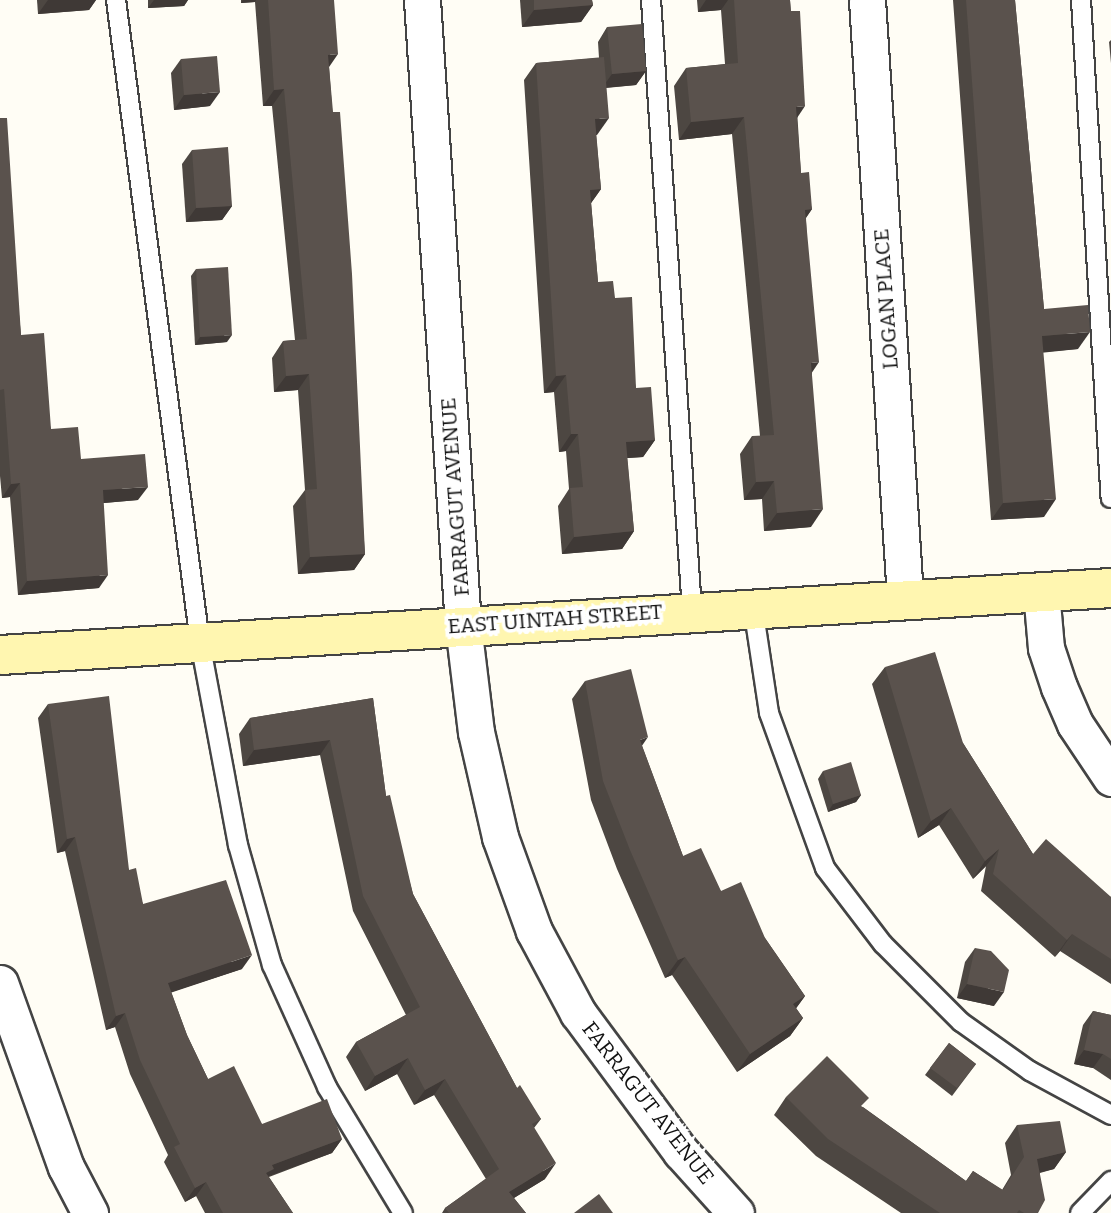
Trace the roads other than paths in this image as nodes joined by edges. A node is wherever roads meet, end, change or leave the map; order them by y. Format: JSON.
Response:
{"nodes":[{"id":1,"x":116,"y":0,"type":"edge"},
{"id":2,"x":422,"y":0,"type":"edge"},
{"id":3,"x":651,"y":0,"type":"edge"},
{"id":4,"x":867,"y":0,"type":"edge"},
{"id":5,"x":1081,"y":0,"type":"edge"},
{"id":6,"x":1111,"y":498,"type":"edge"},
{"id":7,"x":1111,"y":589,"type":"edge"},
{"id":8,"x":1041,"y":591,"type":"junction"},
{"id":9,"x":905,"y":598,"type":"junction"},
{"id":10,"x":753,"y":607,"type":"junction"},
{"id":11,"x":692,"y":611,"type":"junction"},
{"id":12,"x":463,"y":625,"type":"junction"},
{"id":13,"x":200,"y":642,"type":"junction"},
{"id":14,"x":0,"y":655,"type":"edge"},
{"id":15,"x":1111,"y":778,"type":"edge"},
{"id":16,"x":0,"y":983,"type":"edge"},
{"id":17,"x":1111,"y":1115,"type":"edge"},
{"id":18,"x":1111,"y":1181,"type":"edge"},
{"id":19,"x":90,"y":1213,"type":"edge"},
{"id":20,"x":403,"y":1213,"type":"edge"},
{"id":21,"x":736,"y":1213,"type":"edge"},
{"id":22,"x":1080,"y":1213,"type":"edge"}],
"edges":[{"from":1,"to":13,"type":"lane"},
{"from":2,"to":12,"type":"street","name":"FARRAGUT AVENUE"},
{"from":3,"to":11,"type":"lane"},
{"from":4,"to":9,"type":"street","name":"LOGAN PLACE"},
{"from":5,"to":6,"type":"lane"},
{"from":7,"to":8,"type":"main road","name":"EAST UINTAH STREET"},
{"from":8,"to":9,"type":"main road","name":"EAST UINTAH STREET"},
{"from":8,"to":15,"type":"street"},
{"from":9,"to":10,"type":"main road","name":"EAST UINTAH STREET"},
{"from":10,"to":11,"type":"main road","name":"EAST UINTAH STREET"},
{"from":10,"to":17,"type":"lane"},
{"from":11,"to":12,"type":"main road","name":"EAST UINTAH STREET"},
{"from":12,"to":13,"type":"main road","name":"EAST UINTAH STREET"},
{"from":12,"to":21,"type":"street","name":"FARRAGUT AVENUE"},
{"from":13,"to":14,"type":"main road","name":"EAST UINTAH STREET"},
{"from":13,"to":20,"type":"lane"},
{"from":16,"to":19,"type":"street"},
{"from":18,"to":22,"type":"lane"}]}
